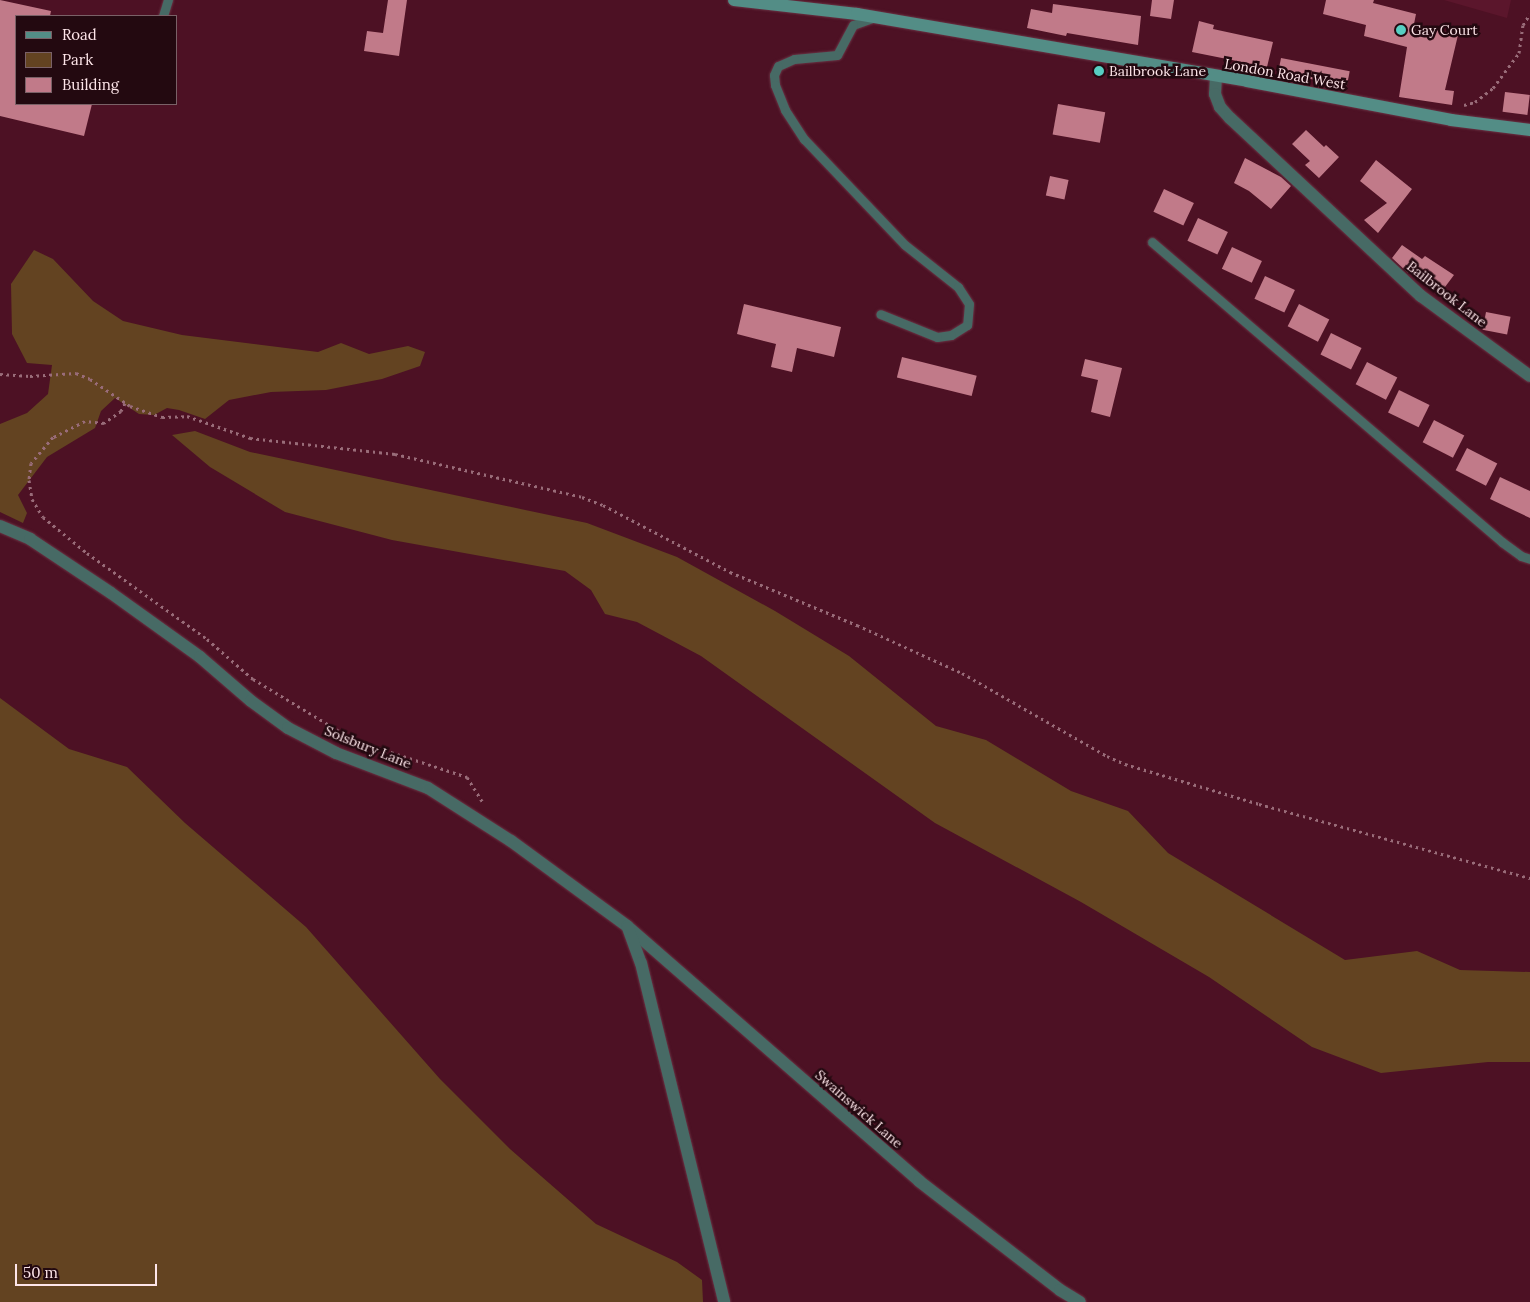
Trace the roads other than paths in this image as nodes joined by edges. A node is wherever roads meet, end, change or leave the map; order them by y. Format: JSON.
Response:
{"nodes":[{"id":1,"x":168,"y":0,"type":"edge"},
{"id":2,"x":734,"y":0,"type":"edge"},
{"id":3,"x":163,"y":15,"type":"edge"},
{"id":4,"x":875,"y":17,"type":"junction"},
{"id":5,"x":1216,"y":76,"type":"junction"},
{"id":6,"x":1530,"y":130,"type":"edge"},
{"id":7,"x":1152,"y":242,"type":"dead end"},
{"id":8,"x":880,"y":314,"type":"dead end"},
{"id":9,"x":1530,"y":376,"type":"edge"},
{"id":10,"x":0,"y":526,"type":"edge"},
{"id":11,"x":1530,"y":559,"type":"edge"},
{"id":12,"x":627,"y":926,"type":"junction"},
{"id":13,"x":724,"y":1302,"type":"edge"},
{"id":14,"x":1080,"y":1302,"type":"edge"}],
"edges":[{"from":1,"to":3,"type":"lane"},
{"from":2,"to":4,"type":"street","name":"London Road West"},
{"from":4,"to":5,"type":"street","name":"London Road West"},
{"from":4,"to":8,"type":"lane"},
{"from":5,"to":6,"type":"street","name":"London Road West"},
{"from":5,"to":9,"type":"street","name":"Bailbrook Lane"},
{"from":7,"to":11,"type":"lane"},
{"from":10,"to":12,"type":"street","name":"Solsbury Lane"},
{"from":12,"to":13,"type":"street"},
{"from":12,"to":14,"type":"street","name":"Swainswick Lane"}]}
